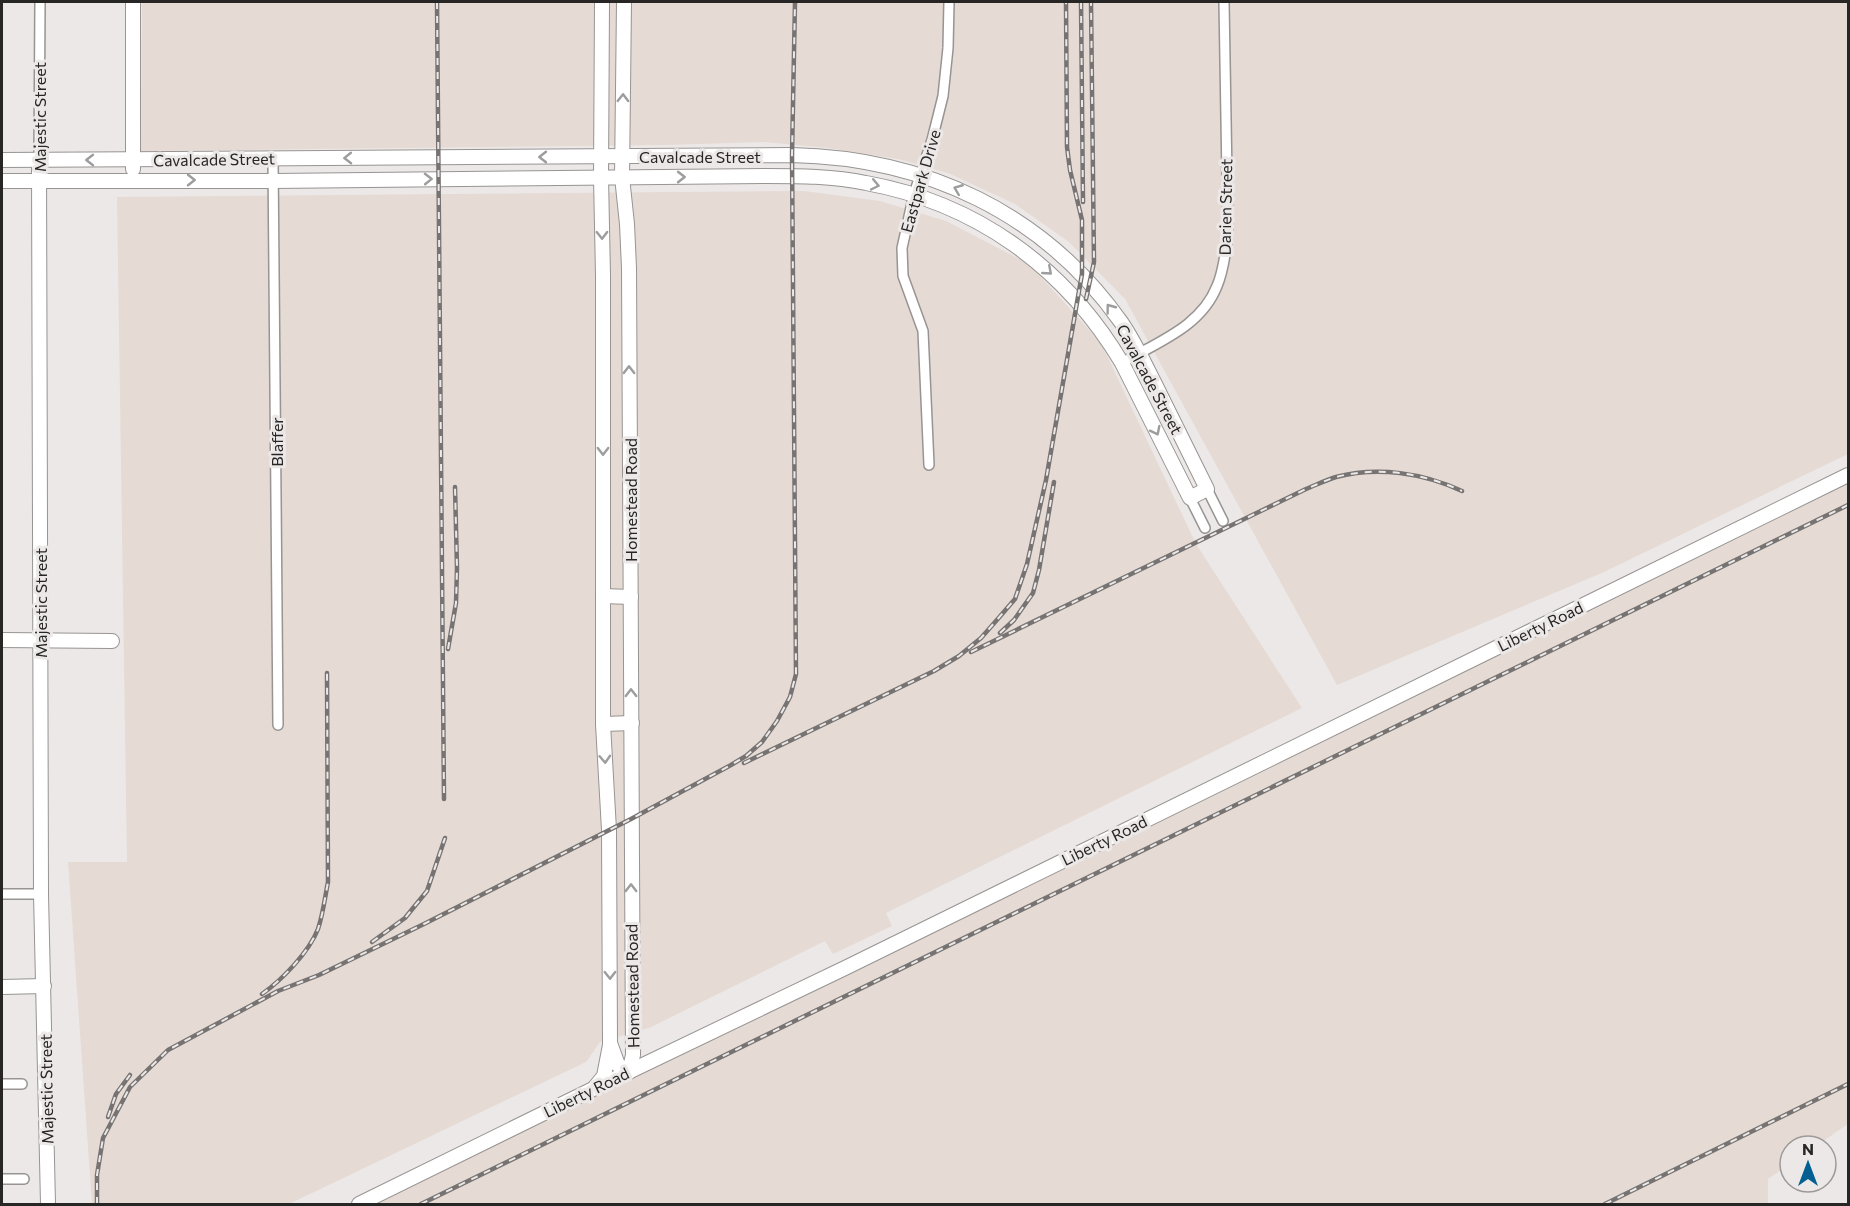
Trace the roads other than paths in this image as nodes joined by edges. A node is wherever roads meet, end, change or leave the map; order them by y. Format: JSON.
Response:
{"nodes":[{"id":1,"x":40,"y":2,"type":"edge"},
{"id":2,"x":133,"y":2,"type":"edge"},
{"id":3,"x":949,"y":2,"type":"edge"},
{"id":4,"x":1224,"y":2,"type":"edge"},
{"id":5,"x":624,"y":4,"type":"edge"},
{"id":6,"x":602,"y":5,"type":"edge"},
{"id":7,"x":765,"y":155,"type":"junction"},
{"id":8,"x":622,"y":156,"type":"junction"},
{"id":9,"x":602,"y":157,"type":"junction"},
{"id":10,"x":273,"y":159,"type":"junction"},
{"id":11,"x":2,"y":160,"type":"edge"},
{"id":12,"x":39,"y":160,"type":"junction"},
{"id":13,"x":132,"y":160,"type":"junction"},
{"id":14,"x":920,"y":175,"type":"junction"},
{"id":15,"x":766,"y":176,"type":"junction"},
{"id":16,"x":601,"y":177,"type":"junction"},
{"id":17,"x":622,"y":177,"type":"junction"},
{"id":18,"x":133,"y":180,"type":"junction"},
{"id":19,"x":39,"y":181,"type":"junction"},
{"id":20,"x":273,"y":181,"type":"junction"},
{"id":21,"x":2,"y":182,"type":"edge"},
{"id":22,"x":914,"y":194,"type":"junction"},
{"id":23,"x":1009,"y":216,"type":"junction"},
{"id":24,"x":997,"y":233,"type":"junction"},
{"id":25,"x":603,"y":330,"type":"junction"},
{"id":26,"x":629,"y":330,"type":"junction"},
{"id":27,"x":1139,"y":353,"type":"junction"},
{"id":28,"x":1122,"y":363,"type":"junction"},
{"id":29,"x":630,"y":425,"type":"junction"},
{"id":30,"x":603,"y":426,"type":"junction"},
{"id":31,"x":929,"y":465,"type":"dead end"},
{"id":32,"x":1848,"y":475,"type":"edge"},
{"id":33,"x":1207,"y":489,"type":"junction"},
{"id":34,"x":1190,"y":498,"type":"junction"},
{"id":35,"x":1223,"y":521,"type":"dead end"},
{"id":36,"x":1205,"y":528,"type":"dead end"},
{"id":37,"x":603,"y":596,"type":"junction"},
{"id":38,"x":631,"y":597,"type":"junction"},
{"id":39,"x":2,"y":640,"type":"edge"},
{"id":40,"x":40,"y":641,"type":"junction"},
{"id":41,"x":112,"y":641,"type":"dead end"},
{"id":42,"x":632,"y":723,"type":"junction"},
{"id":43,"x":603,"y":724,"type":"junction"},
{"id":44,"x":278,"y":725,"type":"dead end"},
{"id":45,"x":2,"y":894,"type":"edge"},
{"id":46,"x":41,"y":894,"type":"junction"},
{"id":47,"x":632,"y":939,"type":"junction"},
{"id":48,"x":609,"y":940,"type":"junction"},
{"id":49,"x":44,"y":986,"type":"junction"},
{"id":50,"x":2,"y":987,"type":"edge"},
{"id":51,"x":632,"y":1036,"type":"junction"},
{"id":52,"x":610,"y":1042,"type":"junction"},
{"id":53,"x":679,"y":1048,"type":"junction"},
{"id":54,"x":629,"y":1072,"type":"junction"},
{"id":55,"x":2,"y":1084,"type":"edge"},
{"id":56,"x":22,"y":1084,"type":"dead end"},
{"id":57,"x":593,"y":1089,"type":"junction"},
{"id":58,"x":2,"y":1179,"type":"edge"},
{"id":59,"x":24,"y":1179,"type":"dead end"},
{"id":60,"x":48,"y":1204,"type":"edge"},
{"id":61,"x":359,"y":1204,"type":"edge"}],
"edges":[{"from":1,"to":12,"type":"street","name":"Majestic Street"},
{"from":2,"to":13,"type":"main road"},
{"from":3,"to":14,"type":"street","name":"Eastpark Drive"},
{"from":4,"to":27,"type":"street","name":"Darien Street"},
{"from":5,"to":6,"type":"main road"},
{"from":8,"to":5,"type":"main road","name":"Homestead Road","one_way":true},
{"from":6,"to":9,"type":"main road","name":"Homestead Road"},
{"from":7,"to":8,"type":"main road","name":"Cavalcade Street"},
{"from":7,"to":14,"type":"main road","name":"Cavalcade Street"},
{"from":7,"to":15,"type":"main road"},
{"from":8,"to":9,"type":"main road","name":"Cavalcade Street"},
{"from":8,"to":17,"type":"main road","name":"Homestead Road"},
{"from":9,"to":10,"type":"main road","name":"Cavalcade Street","one_way":true},
{"from":9,"to":16,"type":"main road","name":"Homestead Road"},
{"from":10,"to":13,"type":"main road","name":"Cavalcade Street"},
{"from":10,"to":20,"type":"street","name":"Blaffer"},
{"from":11,"to":12,"type":"main road","name":"Cavalcade Street"},
{"from":13,"to":12,"type":"main road","name":"Cavalcade Street","one_way":true},
{"from":12,"to":19,"type":"main road","name":"Majestic Street"},
{"from":13,"to":18,"type":"main road"},
{"from":14,"to":22,"type":"street","name":"Eastpark Drive"},
{"from":23,"to":14,"type":"main road","name":"Cavalcade Street","one_way":true},
{"from":17,"to":15,"type":"main road","name":"Cavalcade Street","one_way":true},
{"from":15,"to":22,"type":"main road","name":"Cavalcade Street","one_way":true},
{"from":16,"to":17,"type":"main road","name":"Cavalcade Street"},
{"from":20,"to":16,"type":"main road","name":"Cavalcade Street","one_way":true},
{"from":16,"to":25,"type":"main road","name":"Homestead Road","one_way":true},
{"from":17,"to":26,"type":"main road","name":"Homestead Road"},
{"from":18,"to":19,"type":"main road","name":"Cavalcade Street"},
{"from":18,"to":20,"type":"main road","name":"Cavalcade Street","one_way":true},
{"from":19,"to":21,"type":"main road","name":"Cavalcade Street"},
{"from":19,"to":40,"type":"main road","name":"Majestic Street"},
{"from":20,"to":44,"type":"street","name":"Blaffer"},
{"from":22,"to":24,"type":"main road","name":"Cavalcade Street"},
{"from":22,"to":31,"type":"street","name":"Eastpark Drive"},
{"from":23,"to":24,"type":"main road"},
{"from":27,"to":23,"type":"main road","name":"Cavalcade Street","one_way":true},
{"from":24,"to":28,"type":"main road","name":"Cavalcade Street","one_way":true},
{"from":25,"to":26,"type":"main road"},
{"from":25,"to":30,"type":"main road","name":"Homestead Road"},
{"from":29,"to":26,"type":"main road","name":"Homestead Road","one_way":true},
{"from":27,"to":28,"type":"street","name":"Darien Street"},
{"from":27,"to":33,"type":"main road","name":"Cavalcade Street"},
{"from":28,"to":34,"type":"main road","name":"Cavalcade Street","one_way":true},
{"from":29,"to":30,"type":"main road"},
{"from":29,"to":38,"type":"main road","name":"Homestead Road"},
{"from":30,"to":37,"type":"main road","name":"Homestead Road","one_way":true},
{"from":32,"to":53,"type":"main road","name":"Liberty Road"},
{"from":33,"to":34,"type":"main road"},
{"from":33,"to":35,"type":"street","name":"Cavalcade Street"},
{"from":34,"to":36,"type":"street","name":"Cavalcade Street"},
{"from":37,"to":38,"type":"main road"},
{"from":37,"to":43,"type":"main road","name":"Homestead Road"},
{"from":42,"to":38,"type":"main road","name":"Homestead Road","one_way":true},
{"from":39,"to":40,"type":"main road"},
{"from":40,"to":41,"type":"main road"},
{"from":40,"to":46,"type":"main road","name":"Majestic Street"},
{"from":42,"to":43,"type":"main road"},
{"from":47,"to":42,"type":"main road","name":"Homestead Road","one_way":true},
{"from":43,"to":48,"type":"main road","name":"Homestead Road","one_way":true},
{"from":45,"to":46,"type":"street"},
{"from":46,"to":49,"type":"main road","name":"Majestic Street"},
{"from":47,"to":48,"type":"main road"},
{"from":47,"to":51,"type":"main road","name":"Homestead Road"},
{"from":48,"to":52,"type":"main road","name":"Homestead Road","one_way":true},
{"from":49,"to":50,"type":"main road"},
{"from":49,"to":60,"type":"main road","name":"Majestic Street"},
{"from":51,"to":53,"type":"main road"},
{"from":51,"to":54,"type":"main road","name":"Homestead Road"},
{"from":52,"to":54,"type":"main road","name":"Homestead Road"},
{"from":52,"to":57,"type":"main road"},
{"from":53,"to":54,"type":"main road","name":"Liberty Road"},
{"from":54,"to":57,"type":"main road","name":"Liberty Road"},
{"from":55,"to":56,"type":"street"},
{"from":57,"to":61,"type":"main road","name":"Liberty Road"},
{"from":58,"to":59,"type":"street"}]}
